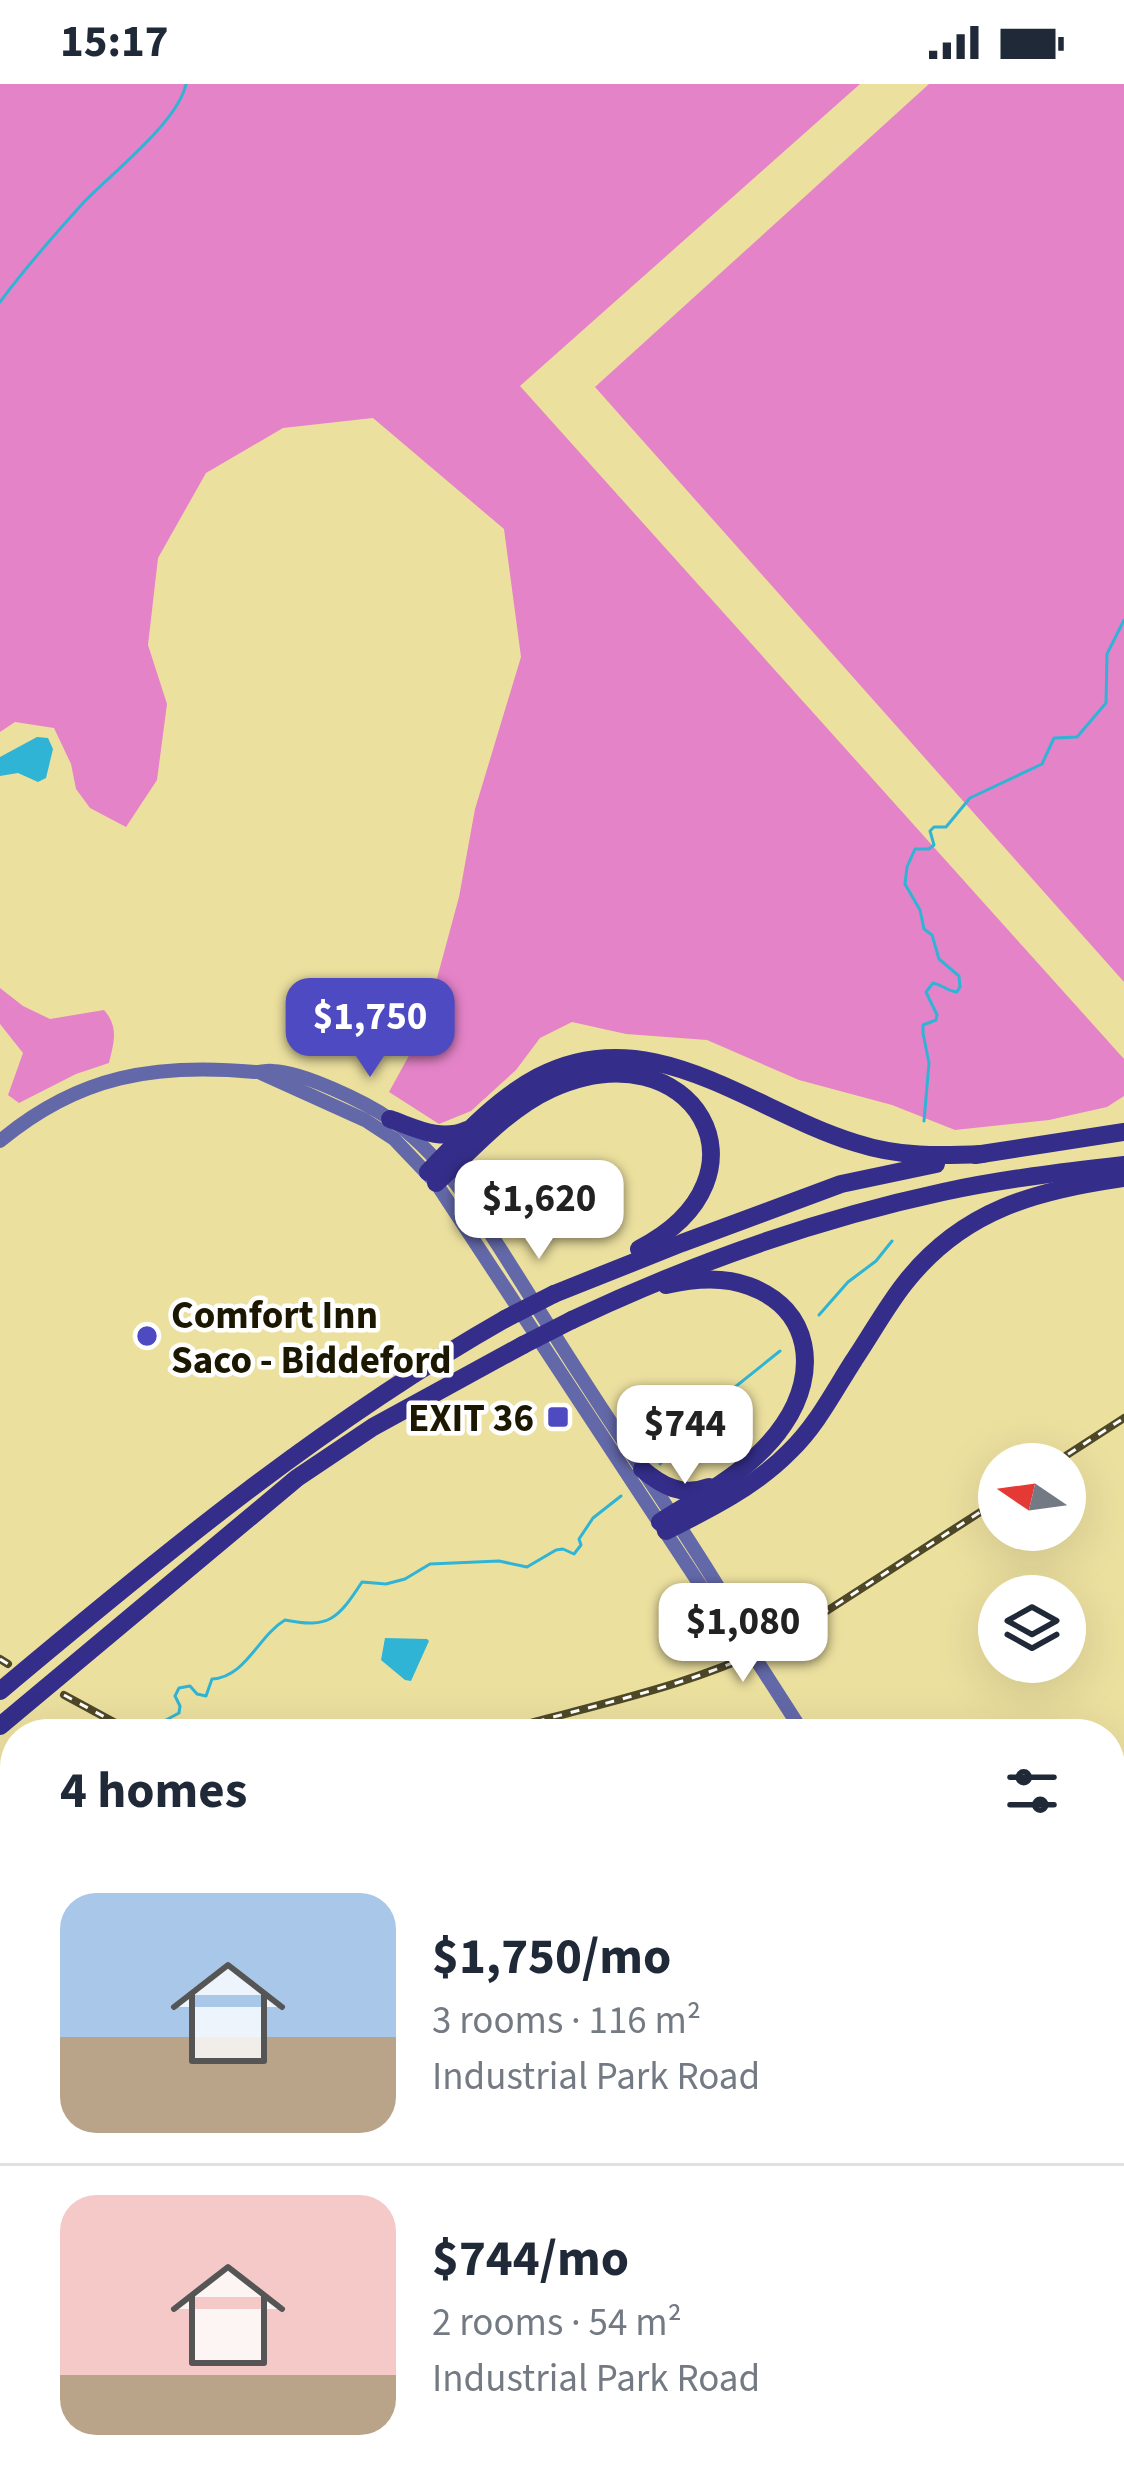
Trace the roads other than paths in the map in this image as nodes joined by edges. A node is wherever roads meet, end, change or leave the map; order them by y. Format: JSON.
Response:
{"nodes":[{"id":1,"x":261,"y":1072,"type":"junction"},
{"id":2,"x":390,"y":1118,"type":"junction"},
{"id":3,"x":481,"y":1121,"type":"junction"},
{"id":4,"x":1124,"y":1132,"type":"edge"},
{"id":5,"x":0,"y":1141,"type":"edge"},
{"id":6,"x":982,"y":1154,"type":"junction"},
{"id":7,"x":1124,"y":1165,"type":"edge"},
{"id":8,"x":437,"y":1172,"type":"junction"},
{"id":9,"x":1124,"y":1178,"type":"edge"},
{"id":10,"x":632,"y":1292,"type":"junction"},
{"id":11,"x":554,"y":1294,"type":"junction"},
{"id":12,"x":641,"y":1469,"type":"junction"},
{"id":13,"x":724,"y":1480,"type":"junction"},
{"id":14,"x":670,"y":1523,"type":"junction"},
{"id":15,"x":77,"y":1664,"type":"junction"},
{"id":16,"x":0,"y":1691,"type":"edge"},
{"id":17,"x":9,"y":1719,"type":"edge"},
{"id":18,"x":21,"y":1719,"type":"edge"},
{"id":19,"x":794,"y":1719,"type":"edge"}],
"edges":[{"from":1,"to":2,"type":"main road"},
{"from":1,"to":5,"type":"main road"},
{"from":1,"to":8,"type":"main road"},
{"from":2,"to":3,"type":"highway"},
{"from":2,"to":8,"type":"main road"},
{"from":3,"to":6,"type":"highway"},
{"from":3,"to":8,"type":"highway"},
{"from":4,"to":6,"type":"highway"},
{"from":6,"to":11,"type":"highway"},
{"from":7,"to":10,"type":"highway"},
{"from":8,"to":11,"type":"highway"},
{"from":8,"to":12,"type":"main road"},
{"from":8,"to":14,"type":"main road"},
{"from":9,"to":14,"type":"highway"},
{"from":10,"to":13,"type":"highway"},
{"from":10,"to":15,"type":"highway","bridge":true},
{"from":11,"to":16,"type":"highway","bridge":true},
{"from":12,"to":13,"type":"highway"},
{"from":12,"to":14,"type":"main road"},
{"from":13,"to":14,"type":"highway"},
{"from":14,"to":19,"type":"main road"},
{"from":15,"to":17,"type":"highway"},
{"from":15,"to":18,"type":"highway"}]}
